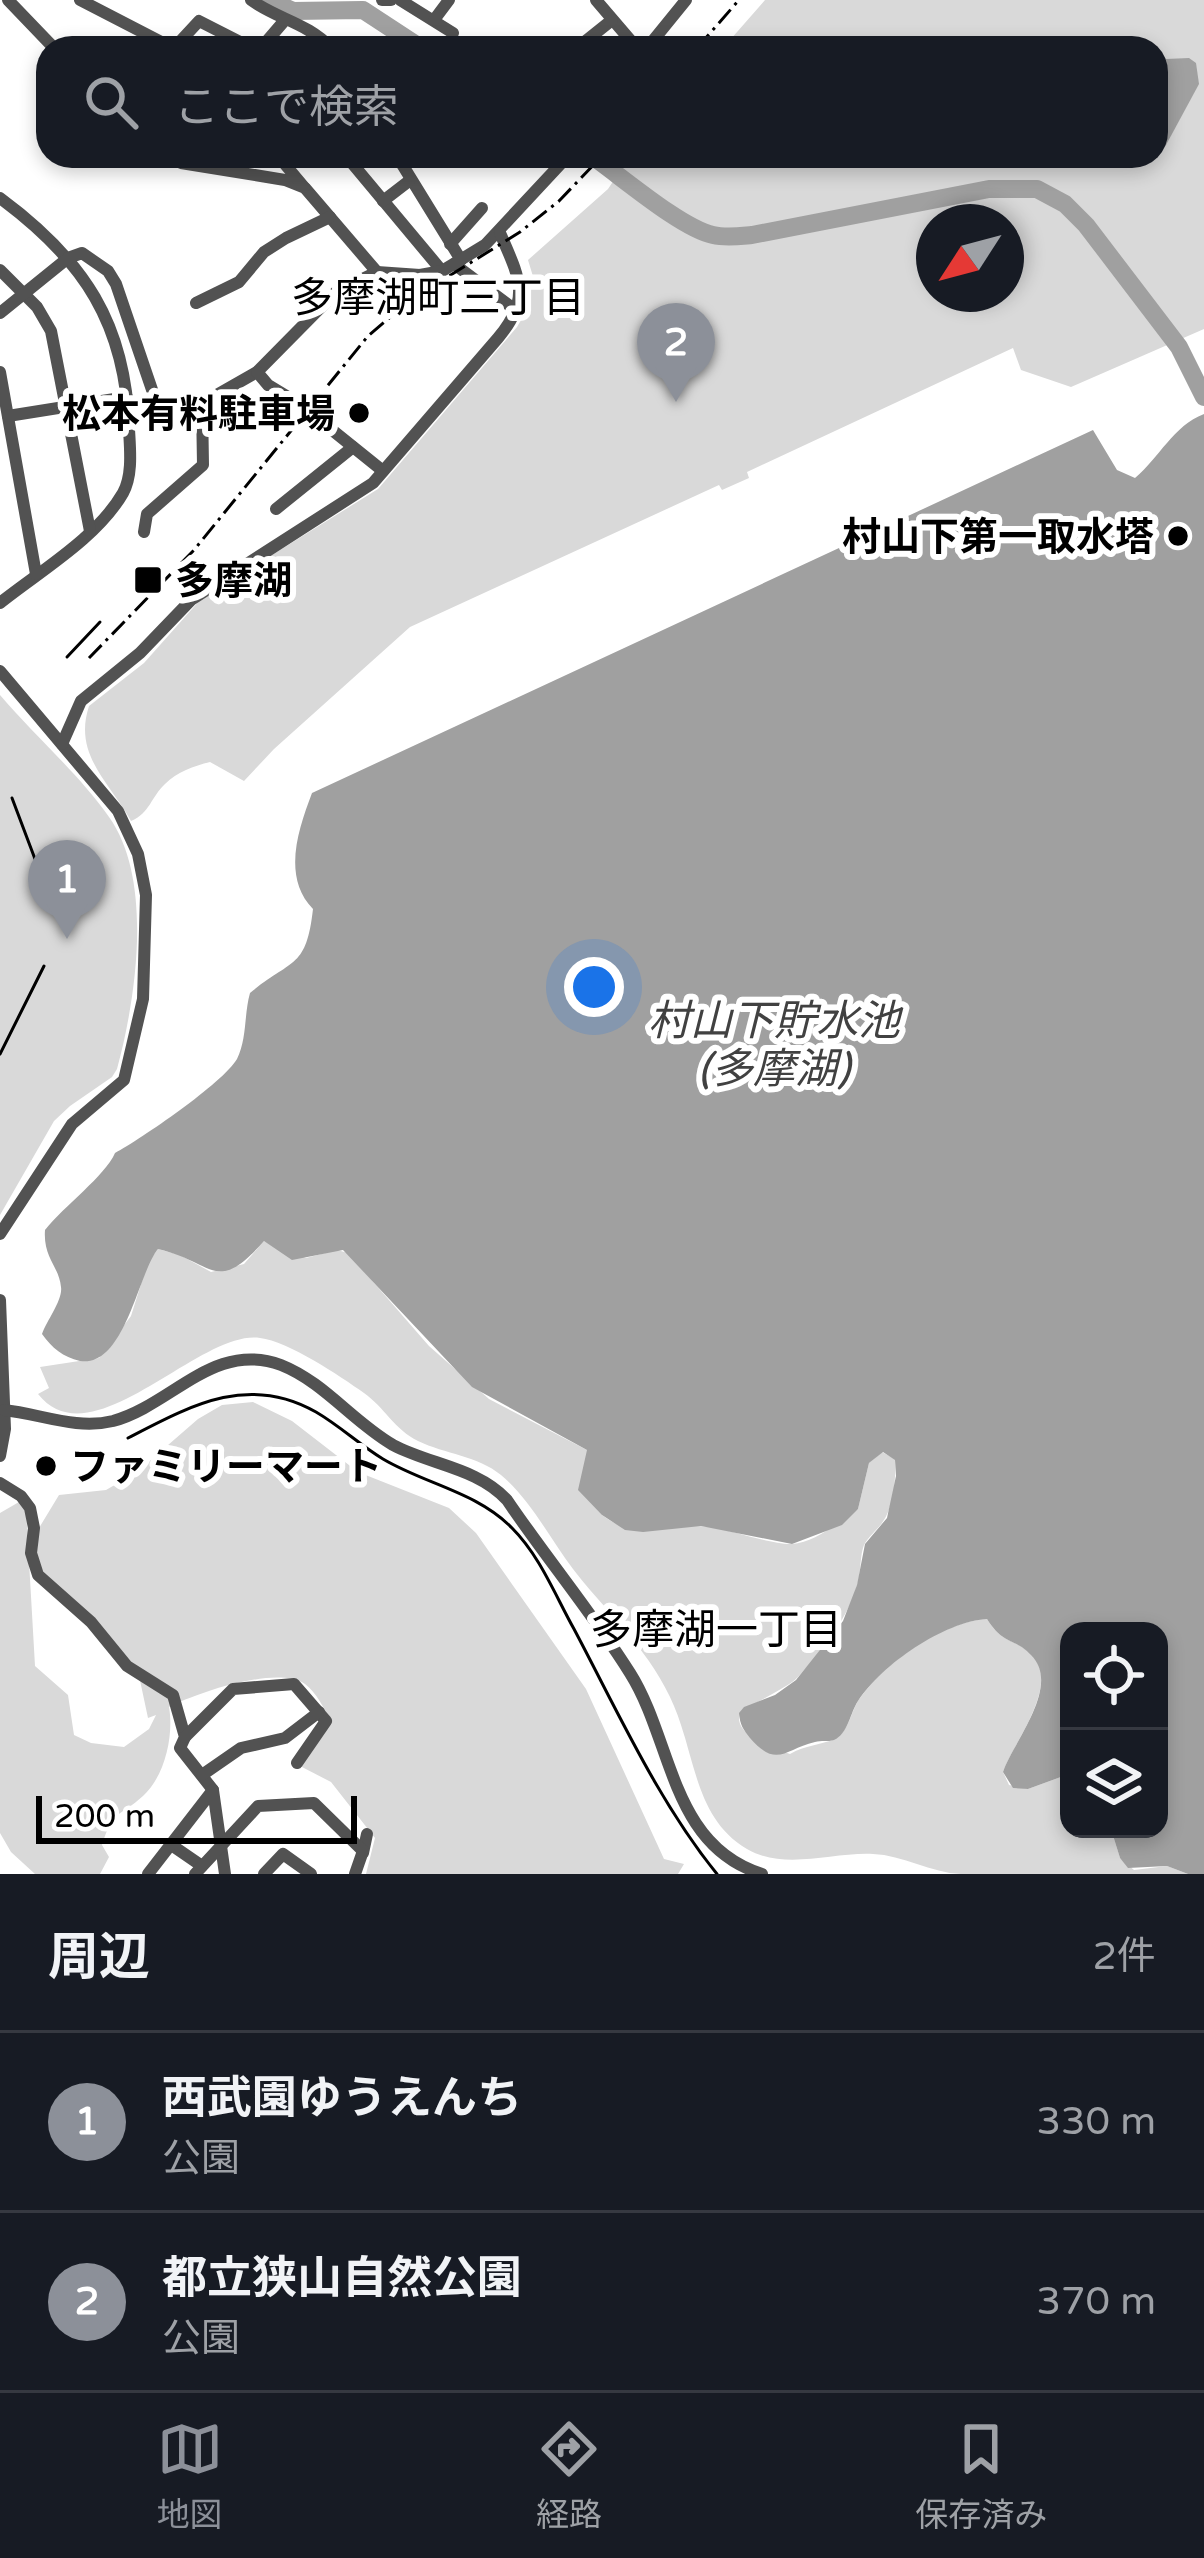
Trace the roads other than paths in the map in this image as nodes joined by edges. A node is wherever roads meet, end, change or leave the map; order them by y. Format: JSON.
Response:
{"nodes":[{"id":1,"x":8,"y":0,"type":"edge"},
{"id":2,"x":80,"y":0,"type":"edge"},
{"id":3,"x":251,"y":0,"type":"edge"},
{"id":4,"x":382,"y":0,"type":"edge"},
{"id":5,"x":396,"y":0,"type":"edge"},
{"id":6,"x":449,"y":0,"type":"edge"},
{"id":7,"x":596,"y":0,"type":"edge"},
{"id":8,"x":686,"y":0,"type":"edge"},
{"id":9,"x":285,"y":20,"type":"junction"},
{"id":10,"x":434,"y":20,"type":"junction"},
{"id":11,"x":612,"y":20,"type":"junction"},
{"id":12,"x":453,"y":33,"type":"dead end"},
{"id":13,"x":42,"y":36,"type":"edge"},
{"id":14,"x":150,"y":36,"type":"edge"},
{"id":15,"x":185,"y":36,"type":"edge"},
{"id":16,"x":228,"y":36,"type":"edge"},
{"id":17,"x":271,"y":36,"type":"edge"},
{"id":18,"x":318,"y":36,"type":"edge"},
{"id":19,"x":592,"y":36,"type":"edge"},
{"id":20,"x":626,"y":36,"type":"edge"},
{"id":21,"x":657,"y":36,"type":"edge"},
{"id":22,"x":212,"y":168,"type":"edge"},
{"id":23,"x":288,"y":168,"type":"edge"},
{"id":24,"x":356,"y":168,"type":"edge"},
{"id":25,"x":403,"y":168,"type":"edge"},
{"id":26,"x":557,"y":168,"type":"edge"},
{"id":27,"x":409,"y":181,"type":"junction"},
{"id":28,"x":305,"y":188,"type":"junction"},
{"id":29,"x":0,"y":198,"type":"edge"},
{"id":30,"x":383,"y":201,"type":"junction"},
{"id":31,"x":482,"y":208,"type":"dead end"},
{"id":32,"x":330,"y":217,"type":"junction"},
{"id":33,"x":500,"y":233,"type":"junction"},
{"id":34,"x":450,"y":244,"type":"junction"},
{"id":35,"x":68,"y":258,"type":"junction"},
{"id":36,"x":452,"y":265,"type":"junction"},
{"id":37,"x":0,"y":270,"type":"edge"},
{"id":38,"x":377,"y":272,"type":"junction"},
{"id":39,"x":25,"y":293,"type":"junction"},
{"id":40,"x":196,"y":303,"type":"dead end"},
{"id":41,"x":518,"y":312,"type":"junction"},
{"id":42,"x":0,"y":314,"type":"edge"},
{"id":43,"x":256,"y":371,"type":"junction"},
{"id":44,"x":0,"y":372,"type":"edge"},
{"id":45,"x":128,"y":397,"type":"junction"},
{"id":46,"x":202,"y":404,"type":"junction"},
{"id":47,"x":69,"y":407,"type":"junction"},
{"id":48,"x":8,"y":416,"type":"junction"},
{"id":49,"x":353,"y":447,"type":"junction"},
{"id":50,"x":383,"y":471,"type":"junction"},
{"id":51,"x":276,"y":508,"type":"dead end"},
{"id":52,"x":90,"y":531,"type":"junction"},
{"id":53,"x":144,"y":532,"type":"dead end"},
{"id":54,"x":36,"y":574,"type":"junction"},
{"id":55,"x":0,"y":603,"type":"edge"},
{"id":56,"x":0,"y":671,"type":"edge"},
{"id":57,"x":62,"y":744,"type":"junction"},
{"id":58,"x":0,"y":1234,"type":"edge"},
{"id":59,"x":0,"y":1300,"type":"edge"},
{"id":60,"x":4,"y":1410,"type":"junction"},
{"id":61,"x":0,"y":1456,"type":"edge"},
{"id":62,"x":0,"y":1483,"type":"edge"},
{"id":63,"x":320,"y":1712,"type":"junction"},
{"id":64,"x":185,"y":1737,"type":"junction"},
{"id":65,"x":297,"y":1763,"type":"dead end"},
{"id":66,"x":202,"y":1775,"type":"junction"},
{"id":67,"x":214,"y":1790,"type":"junction"},
{"id":68,"x":367,"y":1834,"type":"dead end"},
{"id":69,"x":223,"y":1843,"type":"junction"},
{"id":70,"x":170,"y":1844,"type":"junction"},
{"id":71,"x":363,"y":1853,"type":"junction"},
{"id":72,"x":199,"y":1870,"type":"edge"},
{"id":73,"x":148,"y":1874,"type":"edge"},
{"id":74,"x":225,"y":1874,"type":"edge"},
{"id":75,"x":264,"y":1874,"type":"edge"},
{"id":76,"x":311,"y":1874,"type":"edge"},
{"id":77,"x":355,"y":1874,"type":"edge"},
{"id":78,"x":762,"y":1874,"type":"edge"}],
"edges":[{"from":1,"to":13,"type":"street"},
{"from":2,"to":14,"type":"street"},
{"from":3,"to":9,"type":"street"},
{"from":4,"to":5,"type":"street"},
{"from":5,"to":10,"type":"street"},
{"from":6,"to":10,"type":"street"},
{"from":7,"to":11,"type":"street"},
{"from":8,"to":21,"type":"street"},
{"from":9,"to":17,"type":"street"},
{"from":9,"to":18,"type":"street"},
{"from":10,"to":12,"type":"street"},
{"from":11,"to":19,"type":"street"},
{"from":11,"to":20,"type":"street"},
{"from":15,"to":16,"type":"street"},
{"from":22,"to":28,"type":"street"},
{"from":23,"to":28,"type":"street"},
{"from":24,"to":30,"type":"street"},
{"from":25,"to":27,"type":"street"},
{"from":26,"to":33,"type":"street"},
{"from":27,"to":30,"type":"street"},
{"from":27,"to":34,"type":"street"},
{"from":28,"to":32,"type":"street"},
{"from":29,"to":35,"type":"street"},
{"from":30,"to":36,"type":"street"},
{"from":31,"to":34,"type":"street"},
{"from":32,"to":38,"type":"street"},
{"from":32,"to":40,"type":"street"},
{"from":33,"to":36,"type":"street"},
{"from":33,"to":41,"type":"street"},
{"from":34,"to":36,"type":"street"},
{"from":35,"to":39,"type":"street"},
{"from":35,"to":45,"type":"street"},
{"from":35,"to":46,"type":"street"},
{"from":36,"to":38,"type":"street"},
{"from":36,"to":41,"type":"street"},
{"from":37,"to":39,"type":"street"},
{"from":38,"to":43,"type":"street"},
{"from":39,"to":42,"type":"street"},
{"from":39,"to":47,"type":"street"},
{"from":41,"to":50,"type":"street"},
{"from":43,"to":46,"type":"street"},
{"from":43,"to":49,"type":"street"},
{"from":44,"to":48,"type":"street"},
{"from":45,"to":47,"type":"street"},
{"from":45,"to":52,"type":"street"},
{"from":46,"to":53,"type":"street"},
{"from":47,"to":48,"type":"street"},
{"from":47,"to":52,"type":"street"},
{"from":48,"to":54,"type":"street"},
{"from":49,"to":50,"type":"street"},
{"from":49,"to":51,"type":"street"},
{"from":50,"to":57,"type":"street"},
{"from":52,"to":54,"type":"street"},
{"from":54,"to":55,"type":"street"},
{"from":56,"to":57,"type":"street"},
{"from":57,"to":58,"type":"street"},
{"from":59,"to":60,"type":"street"},
{"from":60,"to":61,"type":"street"},
{"from":60,"to":78,"type":"street"},
{"from":62,"to":64,"type":"street"},
{"from":63,"to":64,"type":"street"},
{"from":63,"to":65,"type":"street"},
{"from":63,"to":66,"type":"street"},
{"from":64,"to":66,"type":"street"},
{"from":66,"to":67,"type":"street"},
{"from":67,"to":69,"type":"street"},
{"from":67,"to":70,"type":"street"},
{"from":68,"to":71,"type":"street"},
{"from":69,"to":71,"type":"street"},
{"from":69,"to":72,"type":"street"},
{"from":69,"to":74,"type":"street"},
{"from":70,"to":72,"type":"street"},
{"from":70,"to":73,"type":"street"},
{"from":71,"to":77,"type":"street"},
{"from":75,"to":76,"type":"street"}]}
